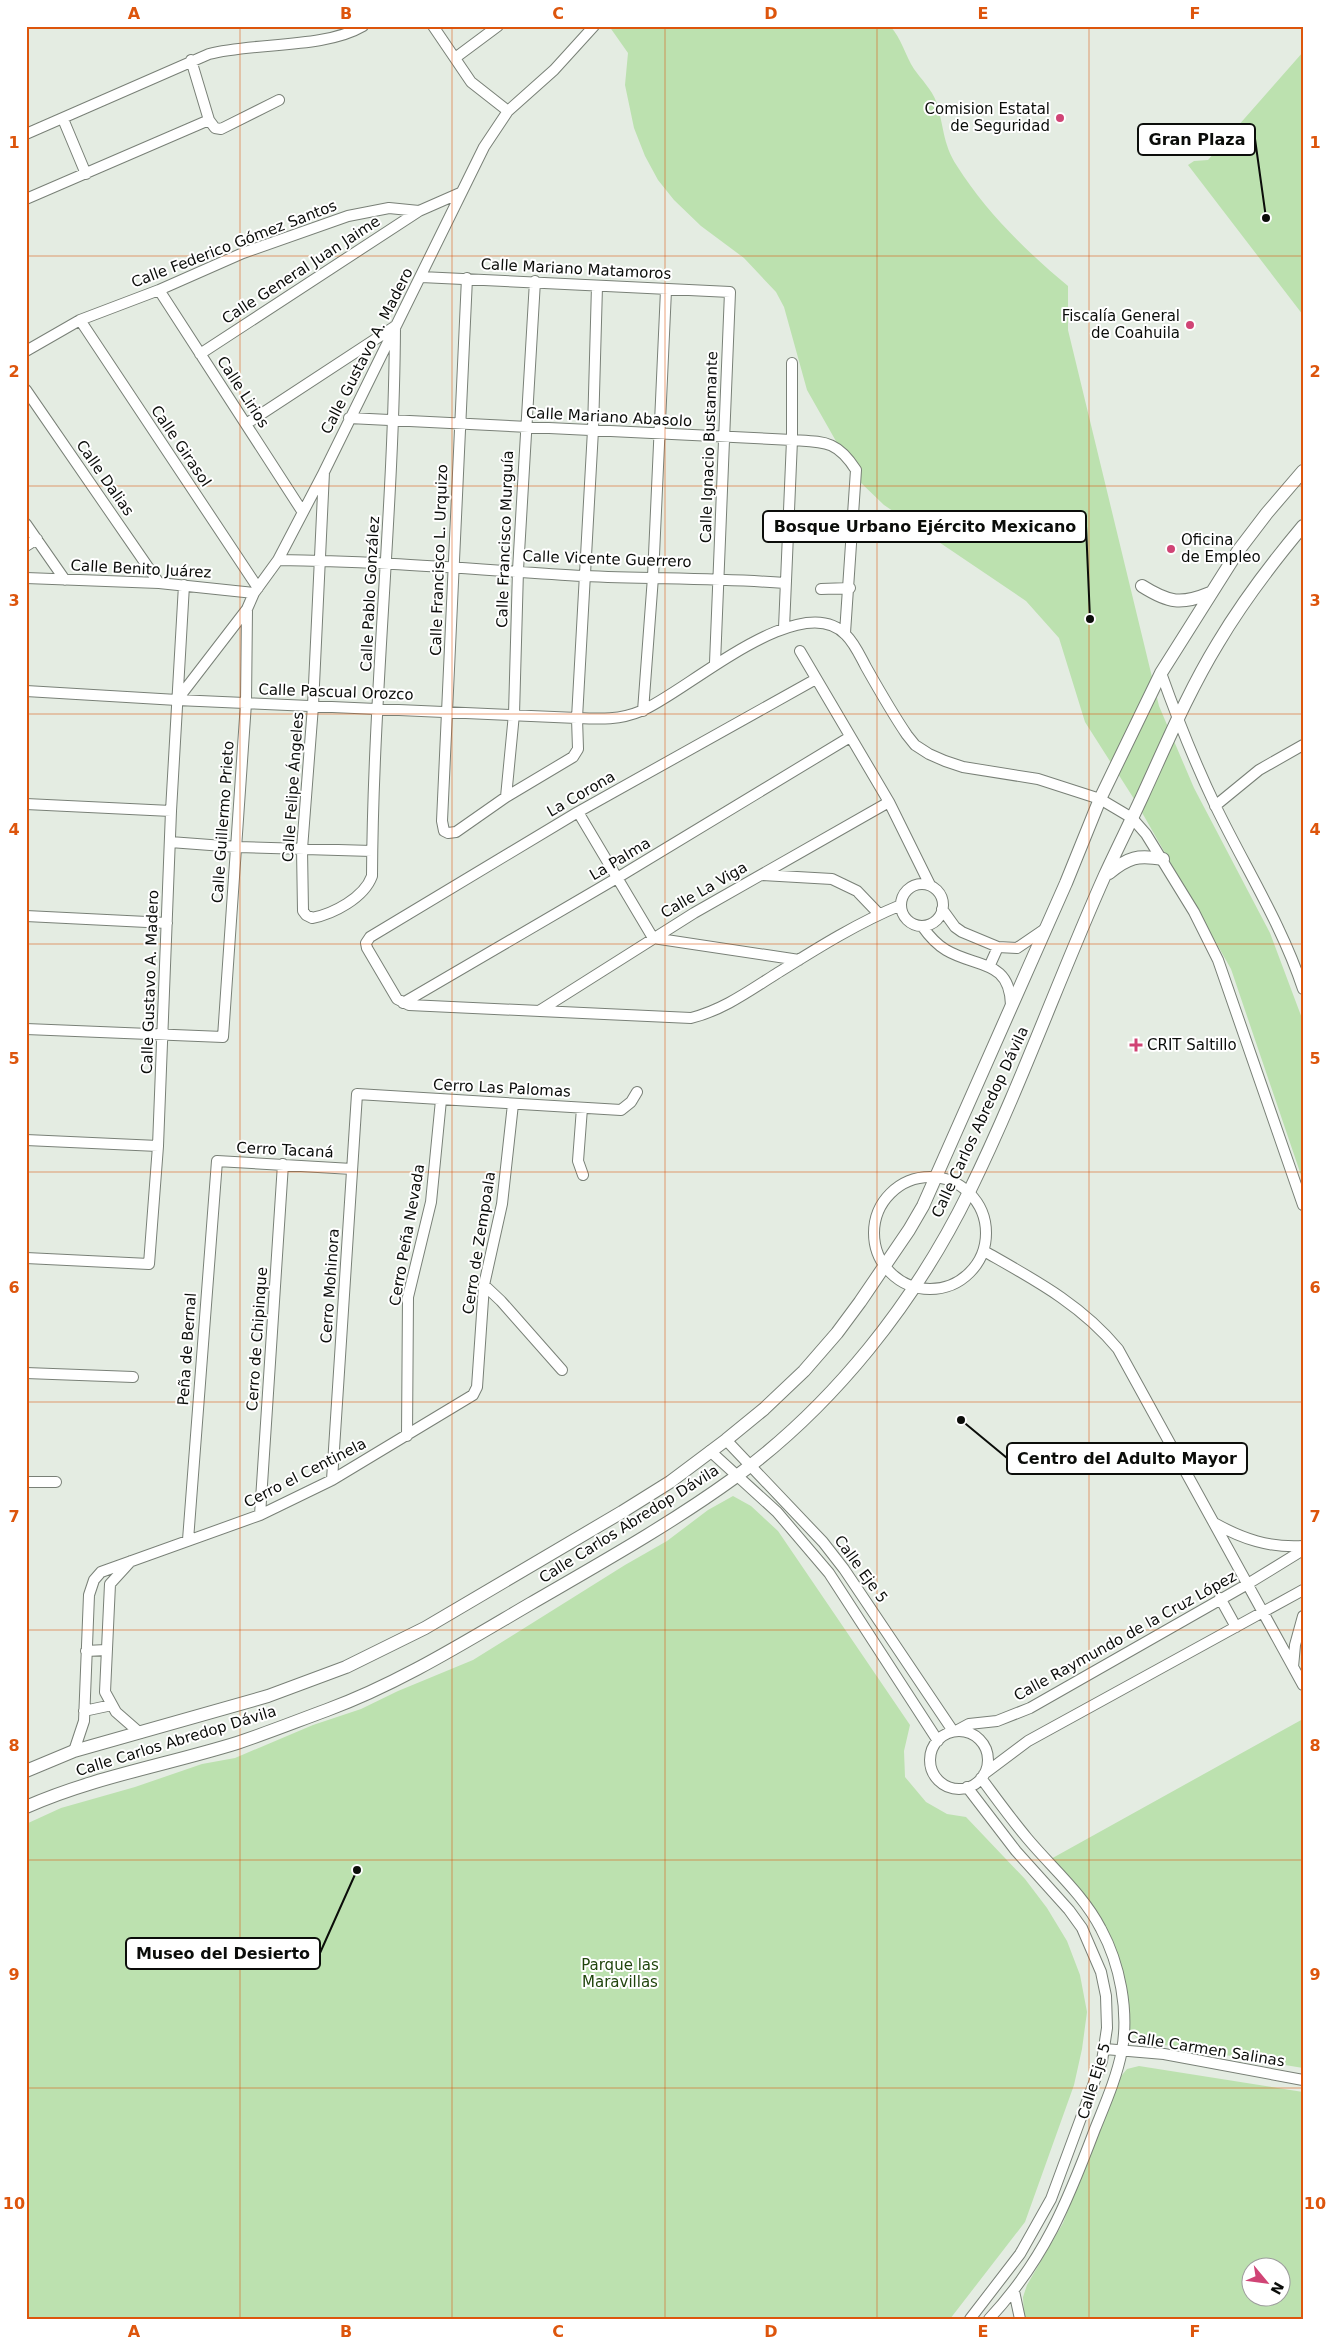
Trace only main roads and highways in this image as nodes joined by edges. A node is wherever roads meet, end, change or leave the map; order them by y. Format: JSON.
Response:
{"nodes":[{"id":1,"x":1303,"y":471,"type":"edge"},
{"id":2,"x":1303,"y":526,"type":"edge"},
{"id":3,"x":1142,"y":586,"type":"dead end"},
{"id":4,"x":1210,"y":593,"type":"junction"},
{"id":5,"x":1163,"y":859,"type":"road end"},
{"id":6,"x":1105,"y":876,"type":"junction"},
{"id":7,"x":26,"y":1771,"type":"edge"},
{"id":8,"x":26,"y":1807,"type":"edge"}],
"edges":[{"from":1,"to":4,"type":"main road","name":"Calle Carlos Abredop Dávila"},
{"from":2,"to":6,"type":"main road","name":"Calle Carlos Abredop Dávila"},
{"from":3,"to":4,"type":"main road"},
{"from":4,"to":7,"type":"main road","name":"Calle Carlos Abredop Dávila"},
{"from":5,"to":6,"type":"main road"},
{"from":6,"to":8,"type":"main road","name":"Calle Carlos Abredop Dávila"}]}
